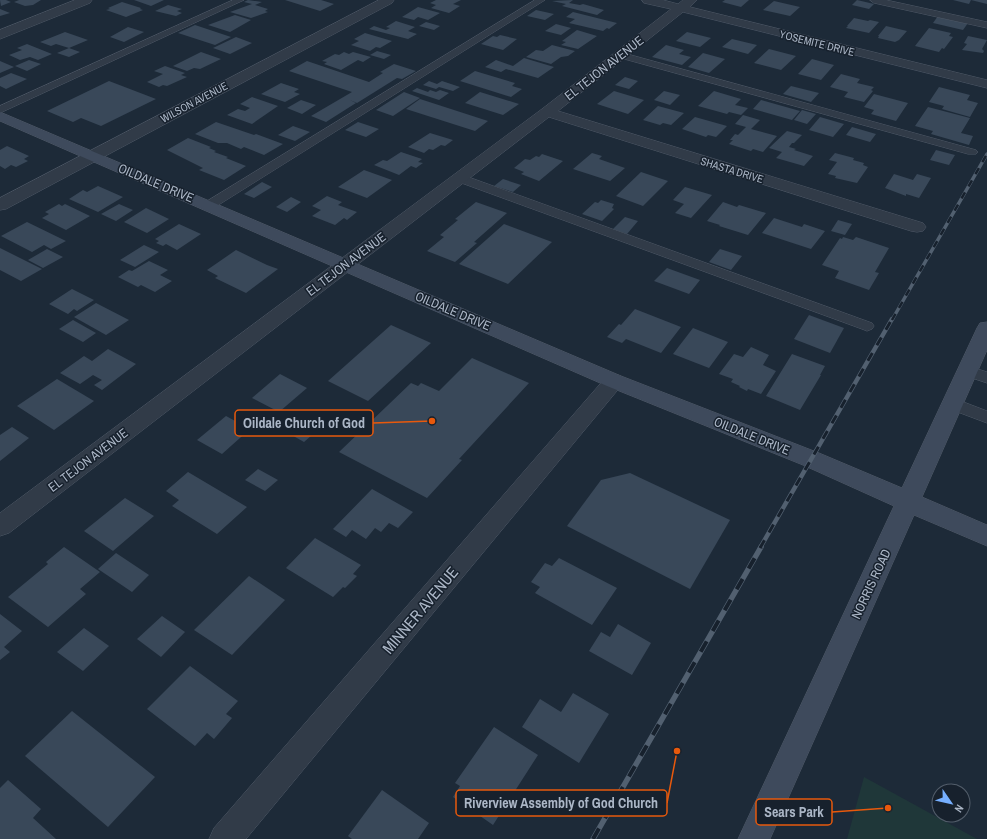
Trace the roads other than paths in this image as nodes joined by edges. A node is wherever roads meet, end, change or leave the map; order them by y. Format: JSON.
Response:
{"nodes":[{"id":1,"x":86,"y":0,"type":"edge"},
{"id":2,"x":240,"y":0,"type":"edge"},
{"id":3,"x":388,"y":0,"type":"edge"},
{"id":4,"x":541,"y":0,"type":"edge"},
{"id":5,"x":648,"y":0,"type":"edge"},
{"id":6,"x":874,"y":0,"type":"edge"},
{"id":7,"x":686,"y":4,"type":"edge"},
{"id":8,"x":987,"y":25,"type":"edge"},
{"id":9,"x":0,"y":35,"type":"edge"},
{"id":10,"x":620,"y":55,"type":"junction"},
{"id":11,"x":987,"y":84,"type":"edge"},
{"id":12,"x":0,"y":110,"type":"edge"},
{"id":13,"x":547,"y":112,"type":"junction"},
{"id":14,"x":0,"y":116,"type":"edge"},
{"id":15,"x":972,"y":152,"type":"dead end"},
{"id":16,"x":92,"y":156,"type":"junction"},
{"id":17,"x":460,"y":178,"type":"junction"},
{"id":18,"x":0,"y":205,"type":"edge"},
{"id":19,"x":208,"y":206,"type":"junction"},
{"id":20,"x":917,"y":227,"type":"dead end"},
{"id":21,"x":346,"y":265,"type":"junction"},
{"id":22,"x":868,"y":326,"type":"dead end"},
{"id":23,"x":981,"y":357,"type":"edge"},
{"id":24,"x":614,"y":381,"type":"junction"},
{"id":25,"x":953,"y":404,"type":"junction"},
{"id":26,"x":987,"y":417,"type":"edge"},
{"id":27,"x":908,"y":501,"type":"junction"},
{"id":28,"x":0,"y":526,"type":"edge"},
{"id":29,"x":987,"y":536,"type":"edge"},
{"id":30,"x":225,"y":839,"type":"edge"},
{"id":31,"x":754,"y":839,"type":"edge"}],
"edges":[{"from":1,"to":9,"type":"street"},
{"from":2,"to":12,"type":"lane"},
{"from":3,"to":16,"type":"street","name":"WILSON AVENUE"},
{"from":4,"to":19,"type":"lane"},
{"from":5,"to":7,"type":"street","name":"YOSEMITE DRIVE"},
{"from":6,"to":8,"type":"lane"},
{"from":7,"to":10,"type":"street","name":"EL TEJON AVENUE"},
{"from":7,"to":11,"type":"street","name":"YOSEMITE DRIVE"},
{"from":10,"to":13,"type":"street","name":"EL TEJON AVENUE"},
{"from":10,"to":15,"type":"lane"},
{"from":13,"to":17,"type":"street","name":"EL TEJON AVENUE"},
{"from":13,"to":20,"type":"street","name":"SHASTA DRIVE"},
{"from":14,"to":16,"type":"street","name":"OILDALE DRIVE"},
{"from":16,"to":18,"type":"street","name":"WILSON AVENUE"},
{"from":16,"to":19,"type":"street","name":"OILDALE DRIVE"},
{"from":17,"to":21,"type":"street","name":"EL TEJON AVENUE"},
{"from":17,"to":22,"type":"lane"},
{"from":19,"to":21,"type":"street","name":"OILDALE DRIVE"},
{"from":21,"to":24,"type":"street","name":"OILDALE DRIVE"},
{"from":21,"to":28,"type":"street","name":"EL TEJON AVENUE"},
{"from":23,"to":25,"type":"street","name":"NORRIS ROAD"},
{"from":24,"to":27,"type":"street","name":"OILDALE DRIVE"},
{"from":24,"to":30,"type":"street","name":"MINNER AVENUE"},
{"from":25,"to":26,"type":"lane"},
{"from":25,"to":27,"type":"street","name":"NORRIS ROAD"},
{"from":27,"to":29,"type":"street","name":"OILDALE DRIVE"},
{"from":27,"to":31,"type":"street","name":"NORRIS ROAD"}]}
